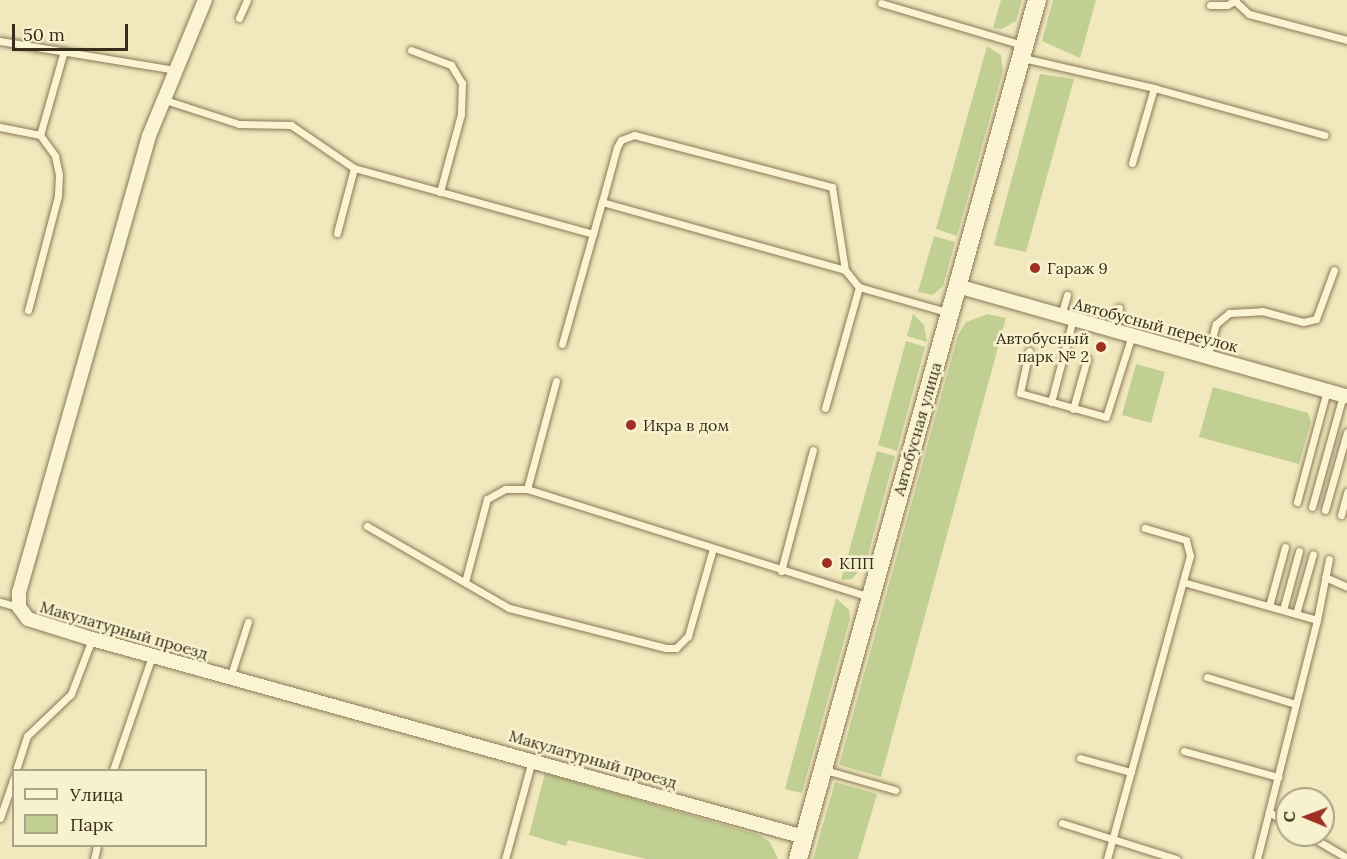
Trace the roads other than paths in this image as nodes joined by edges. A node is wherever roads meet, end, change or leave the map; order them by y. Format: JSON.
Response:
{"nodes":[{"id":1,"x":205,"y":0,"type":"edge"},
{"id":2,"x":247,"y":0,"type":"edge"},
{"id":3,"x":1037,"y":0,"type":"edge"},
{"id":4,"x":1235,"y":0,"type":"edge"},
{"id":5,"x":881,"y":3,"type":"dead end"},
{"id":6,"x":1210,"y":5,"type":"dead end"},
{"id":7,"x":239,"y":18,"type":"dead end"},
{"id":8,"x":1347,"y":40,"type":"edge"},
{"id":9,"x":0,"y":41,"type":"edge"},
{"id":10,"x":411,"y":50,"type":"dead end"},
{"id":11,"x":64,"y":51,"type":"junction"},
{"id":12,"x":1023,"y":51,"type":"junction"},
{"id":13,"x":175,"y":70,"type":"junction"},
{"id":14,"x":1154,"y":88,"type":"junction"},
{"id":15,"x":162,"y":99,"type":"junction"},
{"id":16,"x":0,"y":127,"type":"edge"},
{"id":17,"x":40,"y":135,"type":"junction"},
{"id":18,"x":1325,"y":135,"type":"dead end"},
{"id":19,"x":1132,"y":163,"type":"dead end"},
{"id":20,"x":354,"y":168,"type":"junction"},
{"id":21,"x":440,"y":192,"type":"junction"},
{"id":22,"x":602,"y":202,"type":"junction"},
{"id":23,"x":337,"y":233,"type":"dead end"},
{"id":24,"x":593,"y":234,"type":"junction"},
{"id":25,"x":845,"y":270,"type":"junction"},
{"id":26,"x":1334,"y":270,"type":"dead end"},
{"id":27,"x":859,"y":286,"type":"junction"},
{"id":28,"x":957,"y":286,"type":"junction"},
{"id":29,"x":1067,"y":295,"type":"dead end"},
{"id":30,"x":1119,"y":308,"type":"dead end"},
{"id":31,"x":28,"y":310,"type":"dead end"},
{"id":32,"x":950,"y":313,"type":"junction"},
{"id":33,"x":1067,"y":318,"type":"junction"},
{"id":34,"x":1113,"y":330,"type":"junction"},
{"id":35,"x":1132,"y":335,"type":"junction"},
{"id":36,"x":562,"y":344,"type":"dead end"},
{"id":37,"x":1029,"y":351,"type":"dead end"},
{"id":38,"x":1208,"y":355,"type":"junction"},
{"id":39,"x":1087,"y":359,"type":"dead end"},
{"id":40,"x":556,"y":381,"type":"dead end"},
{"id":41,"x":1327,"y":390,"type":"junction"},
{"id":42,"x":1345,"y":395,"type":"edge"},
{"id":43,"x":1051,"y":402,"type":"junction"},
{"id":44,"x":825,"y":408,"type":"dead end"},
{"id":45,"x":1073,"y":409,"type":"junction"},
{"id":46,"x":1347,"y":432,"type":"edge"},
{"id":47,"x":813,"y":450,"type":"dead end"},
{"id":48,"x":527,"y":489,"type":"junction"},
{"id":49,"x":1347,"y":492,"type":"edge"},
{"id":50,"x":1297,"y":502,"type":"dead end"},
{"id":51,"x":1312,"y":507,"type":"dead end"},
{"id":52,"x":1325,"y":510,"type":"dead end"},
{"id":53,"x":1341,"y":515,"type":"dead end"},
{"id":54,"x":367,"y":526,"type":"dead end"},
{"id":55,"x":1145,"y":528,"type":"dead end"},
{"id":56,"x":1285,"y":547,"type":"dead end"},
{"id":57,"x":713,"y":548,"type":"junction"},
{"id":58,"x":1299,"y":551,"type":"dead end"},
{"id":59,"x":1313,"y":554,"type":"dead end"},
{"id":60,"x":1329,"y":559,"type":"dead end"},
{"id":61,"x":781,"y":571,"type":"junction"},
{"id":62,"x":1325,"y":578,"type":"junction"},
{"id":63,"x":465,"y":582,"type":"junction"},
{"id":64,"x":1183,"y":582,"type":"junction"},
{"id":65,"x":1347,"y":587,"type":"edge"},
{"id":66,"x":871,"y":598,"type":"junction"},
{"id":67,"x":0,"y":602,"type":"edge"},
{"id":68,"x":19,"y":606,"type":"junction"},
{"id":69,"x":1269,"y":606,"type":"junction"},
{"id":70,"x":1283,"y":610,"type":"junction"},
{"id":71,"x":1296,"y":614,"type":"junction"},
{"id":72,"x":1317,"y":620,"type":"junction"},
{"id":73,"x":248,"y":621,"type":"dead end"},
{"id":74,"x":92,"y":639,"type":"junction"},
{"id":75,"x":152,"y":656,"type":"junction"},
{"id":76,"x":1207,"y":677,"type":"dead end"},
{"id":77,"x":231,"y":678,"type":"junction"},
{"id":78,"x":1296,"y":704,"type":"junction"},
{"id":79,"x":1184,"y":751,"type":"dead end"},
{"id":80,"x":532,"y":758,"type":"junction"},
{"id":81,"x":1080,"y":758,"type":"dead end"},
{"id":82,"x":16,"y":769,"type":"edge"},
{"id":83,"x":114,"y":769,"type":"edge"},
{"id":84,"x":823,"y":770,"type":"junction"},
{"id":85,"x":1131,"y":772,"type":"junction"},
{"id":86,"x":1278,"y":777,"type":"junction"},
{"id":87,"x":12,"y":783,"type":"edge"},
{"id":88,"x":895,"y":790,"type":"dead end"},
{"id":89,"x":1269,"y":812,"type":"junction"},
{"id":90,"x":1275,"y":816,"type":"edge"},
{"id":91,"x":0,"y":818,"type":"edge"},
{"id":92,"x":1062,"y":823,"type":"dead end"},
{"id":93,"x":804,"y":837,"type":"junction"},
{"id":94,"x":1112,"y":841,"type":"junction"},
{"id":95,"x":1328,"y":847,"type":"edge"},
{"id":96,"x":1347,"y":858,"type":"edge"},
{"id":97,"x":505,"y":859,"type":"edge"},
{"id":98,"x":798,"y":859,"type":"edge"},
{"id":99,"x":1107,"y":859,"type":"edge"},
{"id":100,"x":1176,"y":859,"type":"edge"},
{"id":101,"x":1257,"y":859,"type":"edge"}],
"edges":[{"from":1,"to":13,"type":"street","name":"Макулатурный проезд"},
{"from":2,"to":7,"type":"lane"},
{"from":3,"to":12,"type":"street","name":"Автобусная улица"},
{"from":4,"to":6,"type":"lane"},
{"from":4,"to":8,"type":"lane"},
{"from":5,"to":12,"type":"lane"},
{"from":9,"to":11,"type":"lane"},
{"from":10,"to":21,"type":"lane"},
{"from":11,"to":13,"type":"lane"},
{"from":11,"to":17,"type":"lane"},
{"from":12,"to":14,"type":"lane"},
{"from":12,"to":28,"type":"street","name":"Автобусная улица"},
{"from":13,"to":15,"type":"street","name":"Макулатурный проезд"},
{"from":14,"to":18,"type":"lane"},
{"from":14,"to":19,"type":"lane"},
{"from":15,"to":20,"type":"lane"},
{"from":15,"to":68,"type":"street","name":"Макулатурный проезд"},
{"from":16,"to":17,"type":"lane"},
{"from":17,"to":31,"type":"lane"},
{"from":20,"to":21,"type":"lane"},
{"from":20,"to":23,"type":"lane"},
{"from":21,"to":24,"type":"lane"},
{"from":22,"to":24,"type":"lane"},
{"from":22,"to":25,"type":"lane"},
{"from":22,"to":25,"type":"lane"},
{"from":24,"to":36,"type":"lane"},
{"from":25,"to":27,"type":"lane"},
{"from":26,"to":38,"type":"lane"},
{"from":27,"to":32,"type":"lane"},
{"from":27,"to":44,"type":"lane"},
{"from":28,"to":32,"type":"street","name":"Автобусная улица"},
{"from":28,"to":33,"type":"street","name":"Автобусный переулок"},
{"from":29,"to":33,"type":"lane"},
{"from":30,"to":34,"type":"lane"},
{"from":32,"to":66,"type":"street","name":"Автобусная улица"},
{"from":33,"to":34,"type":"street","name":"Автобусный переулок"},
{"from":33,"to":43,"type":"lane"},
{"from":34,"to":35,"type":"street","name":"Автобусный переулок"},
{"from":35,"to":38,"type":"street","name":"Автобусный переулок"},
{"from":35,"to":45,"type":"lane"},
{"from":37,"to":43,"type":"lane"},
{"from":38,"to":41,"type":"street","name":"Автобусный переулок"},
{"from":39,"to":45,"type":"lane"},
{"from":40,"to":48,"type":"lane"},
{"from":41,"to":42,"type":"street","name":"Автобусный переулок"},
{"from":41,"to":50,"type":"lane"},
{"from":42,"to":51,"type":"lane"},
{"from":43,"to":45,"type":"lane"},
{"from":46,"to":52,"type":"lane"},
{"from":47,"to":61,"type":"lane"},
{"from":48,"to":57,"type":"lane"},
{"from":48,"to":63,"type":"lane"},
{"from":49,"to":53,"type":"lane"},
{"from":54,"to":63,"type":"lane"},
{"from":55,"to":64,"type":"lane"},
{"from":56,"to":69,"type":"lane"},
{"from":57,"to":61,"type":"lane"},
{"from":57,"to":63,"type":"lane"},
{"from":58,"to":70,"type":"lane"},
{"from":59,"to":71,"type":"lane"},
{"from":60,"to":62,"type":"lane"},
{"from":61,"to":66,"type":"lane"},
{"from":62,"to":65,"type":"lane"},
{"from":62,"to":72,"type":"lane"},
{"from":64,"to":69,"type":"lane"},
{"from":64,"to":85,"type":"lane"},
{"from":66,"to":84,"type":"street","name":"Автобусная улица"},
{"from":67,"to":68,"type":"lane"},
{"from":68,"to":74,"type":"street","name":"Макулатурный проезд"},
{"from":69,"to":70,"type":"lane"},
{"from":70,"to":71,"type":"lane"},
{"from":71,"to":72,"type":"lane"},
{"from":72,"to":78,"type":"lane"},
{"from":73,"to":77,"type":"lane"},
{"from":74,"to":75,"type":"street","name":"Макулатурный проезд"},
{"from":74,"to":82,"type":"lane"},
{"from":75,"to":77,"type":"street","name":"Макулатурный проезд"},
{"from":75,"to":83,"type":"lane"},
{"from":76,"to":78,"type":"lane"},
{"from":77,"to":80,"type":"street","name":"Макулатурный проезд"},
{"from":78,"to":86,"type":"lane"},
{"from":79,"to":86,"type":"lane"},
{"from":80,"to":93,"type":"street","name":"Макулатурный проезд"},
{"from":80,"to":97,"type":"lane"},
{"from":81,"to":85,"type":"lane"},
{"from":84,"to":88,"type":"lane"},
{"from":84,"to":93,"type":"street","name":"Автобусная улица"},
{"from":85,"to":94,"type":"lane"},
{"from":86,"to":89,"type":"lane"},
{"from":87,"to":91,"type":"lane"},
{"from":89,"to":90,"type":"lane"},
{"from":89,"to":101,"type":"lane"},
{"from":92,"to":94,"type":"lane"},
{"from":93,"to":98,"type":"street","name":"Автобусная улица"},
{"from":94,"to":99,"type":"lane"},
{"from":94,"to":100,"type":"lane"},
{"from":95,"to":96,"type":"lane"}]}
